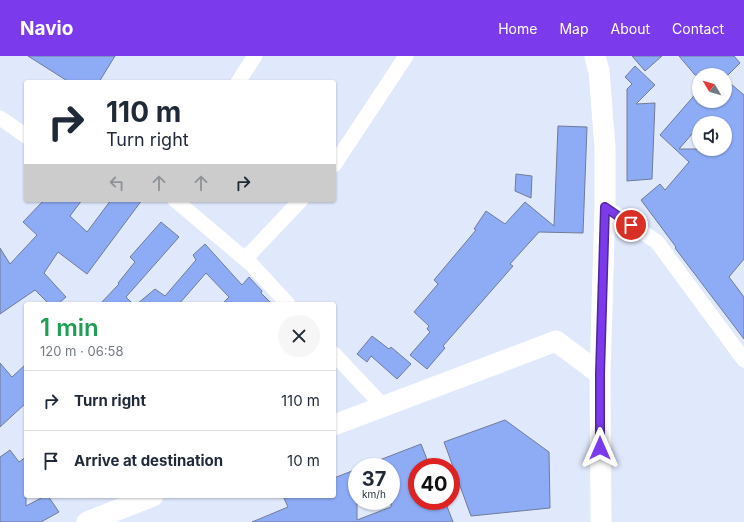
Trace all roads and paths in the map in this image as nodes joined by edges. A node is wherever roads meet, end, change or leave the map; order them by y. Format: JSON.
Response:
{"nodes":[{"id":1,"x":255,"y":56,"type":"edge"},
{"id":2,"x":406,"y":56,"type":"edge"},
{"id":3,"x":595,"y":56,"type":"edge"},
{"id":4,"x":239,"y":80,"type":"edge"},
{"id":5,"x":0,"y":118,"type":"edge"},
{"id":6,"x":24,"y":135,"type":"edge"},
{"id":7,"x":336,"y":162,"type":"edge"},
{"id":8,"x":177,"y":202,"type":"edge"},
{"id":9,"x":299,"y":202,"type":"edge"},
{"id":10,"x":605,"y":207,"type":"junction"},
{"id":11,"x":245,"y":259,"type":"junction"},
{"id":12,"x":286,"y":302,"type":"edge"},
{"id":13,"x":336,"y":356,"type":"edge"},
{"id":14,"x":744,"y":360,"type":"edge"},
{"id":15,"x":600,"y":374,"type":"junction"},
{"id":16,"x":383,"y":406,"type":"junction"},
{"id":17,"x":336,"y":424,"type":"edge"},
{"id":18,"x":148,"y":498,"type":"edge"},
{"id":19,"x":87,"y":522,"type":"edge"},
{"id":20,"x":601,"y":522,"type":"edge"}],
"edges":[{"from":1,"to":4,"type":"street"},
{"from":2,"to":7,"type":"street"},
{"from":3,"to":10,"type":"street"},
{"from":5,"to":6,"type":"street"},
{"from":8,"to":11,"type":"street"},
{"from":9,"to":11,"type":"street"},
{"from":10,"to":14,"type":"street"},
{"from":10,"to":15,"type":"street"},
{"from":11,"to":12,"type":"street"},
{"from":13,"to":16,"type":"street"},
{"from":15,"to":16,"type":"street"},
{"from":15,"to":20,"type":"street"},
{"from":16,"to":17,"type":"street"},
{"from":18,"to":19,"type":"street"}]}
